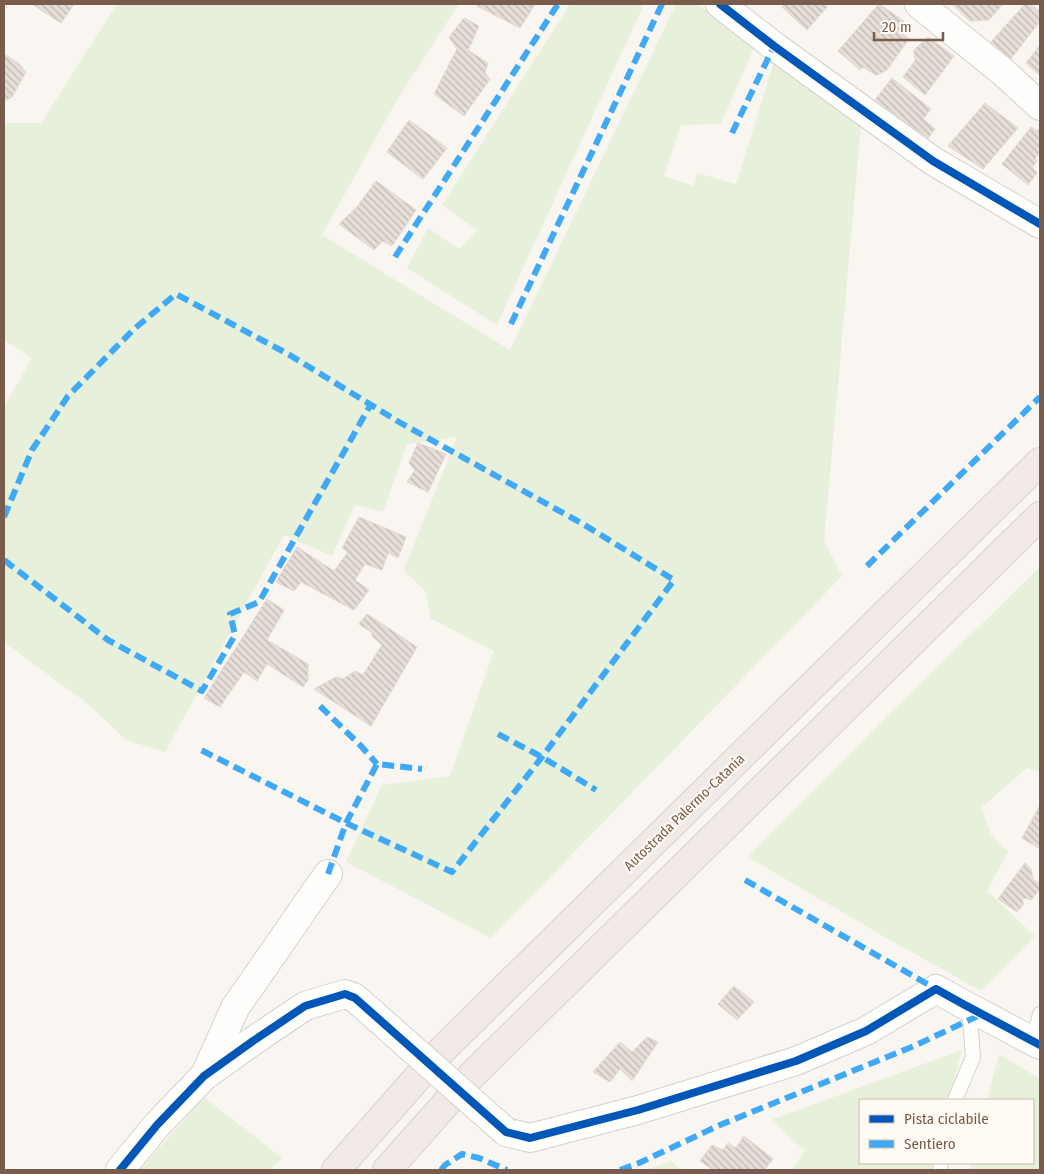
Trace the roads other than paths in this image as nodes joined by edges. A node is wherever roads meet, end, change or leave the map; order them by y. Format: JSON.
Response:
{"nodes":[{"id":1,"x":720,"y":4,"type":"edge"},
{"id":2,"x":919,"y":4,"type":"edge"},
{"id":3,"x":1040,"y":106,"type":"edge"},
{"id":4,"x":1040,"y":224,"type":"edge"},
{"id":5,"x":1040,"y":462,"type":"edge"},
{"id":6,"x":1040,"y":516,"type":"edge"},
{"id":7,"x":328,"y":874,"type":"dead end"},
{"id":8,"x":1040,"y":1014,"type":"edge"},
{"id":9,"x":970,"y":1019,"type":"dead end"},
{"id":10,"x":1037,"y":1043,"type":"edge"},
{"id":11,"x":204,"y":1076,"type":"junction"},
{"id":12,"x":955,"y":1099,"type":"edge"},
{"id":13,"x":120,"y":1170,"type":"edge"},
{"id":14,"x":336,"y":1170,"type":"edge"},
{"id":15,"x":387,"y":1170,"type":"edge"}],
"edges":[{"from":1,"to":4,"type":"street"},
{"from":2,"to":3,"type":"street"},
{"from":5,"to":14,"type":"highway","name":"Autostrada Palermo-Catania"},
{"from":6,"to":15,"type":"highway"},
{"from":7,"to":11,"type":"street"},
{"from":8,"to":10,"type":"lane"},
{"from":9,"to":12,"type":"lane"},
{"from":10,"to":11,"type":"street","bridge":true},
{"from":11,"to":13,"type":"street"}]}
